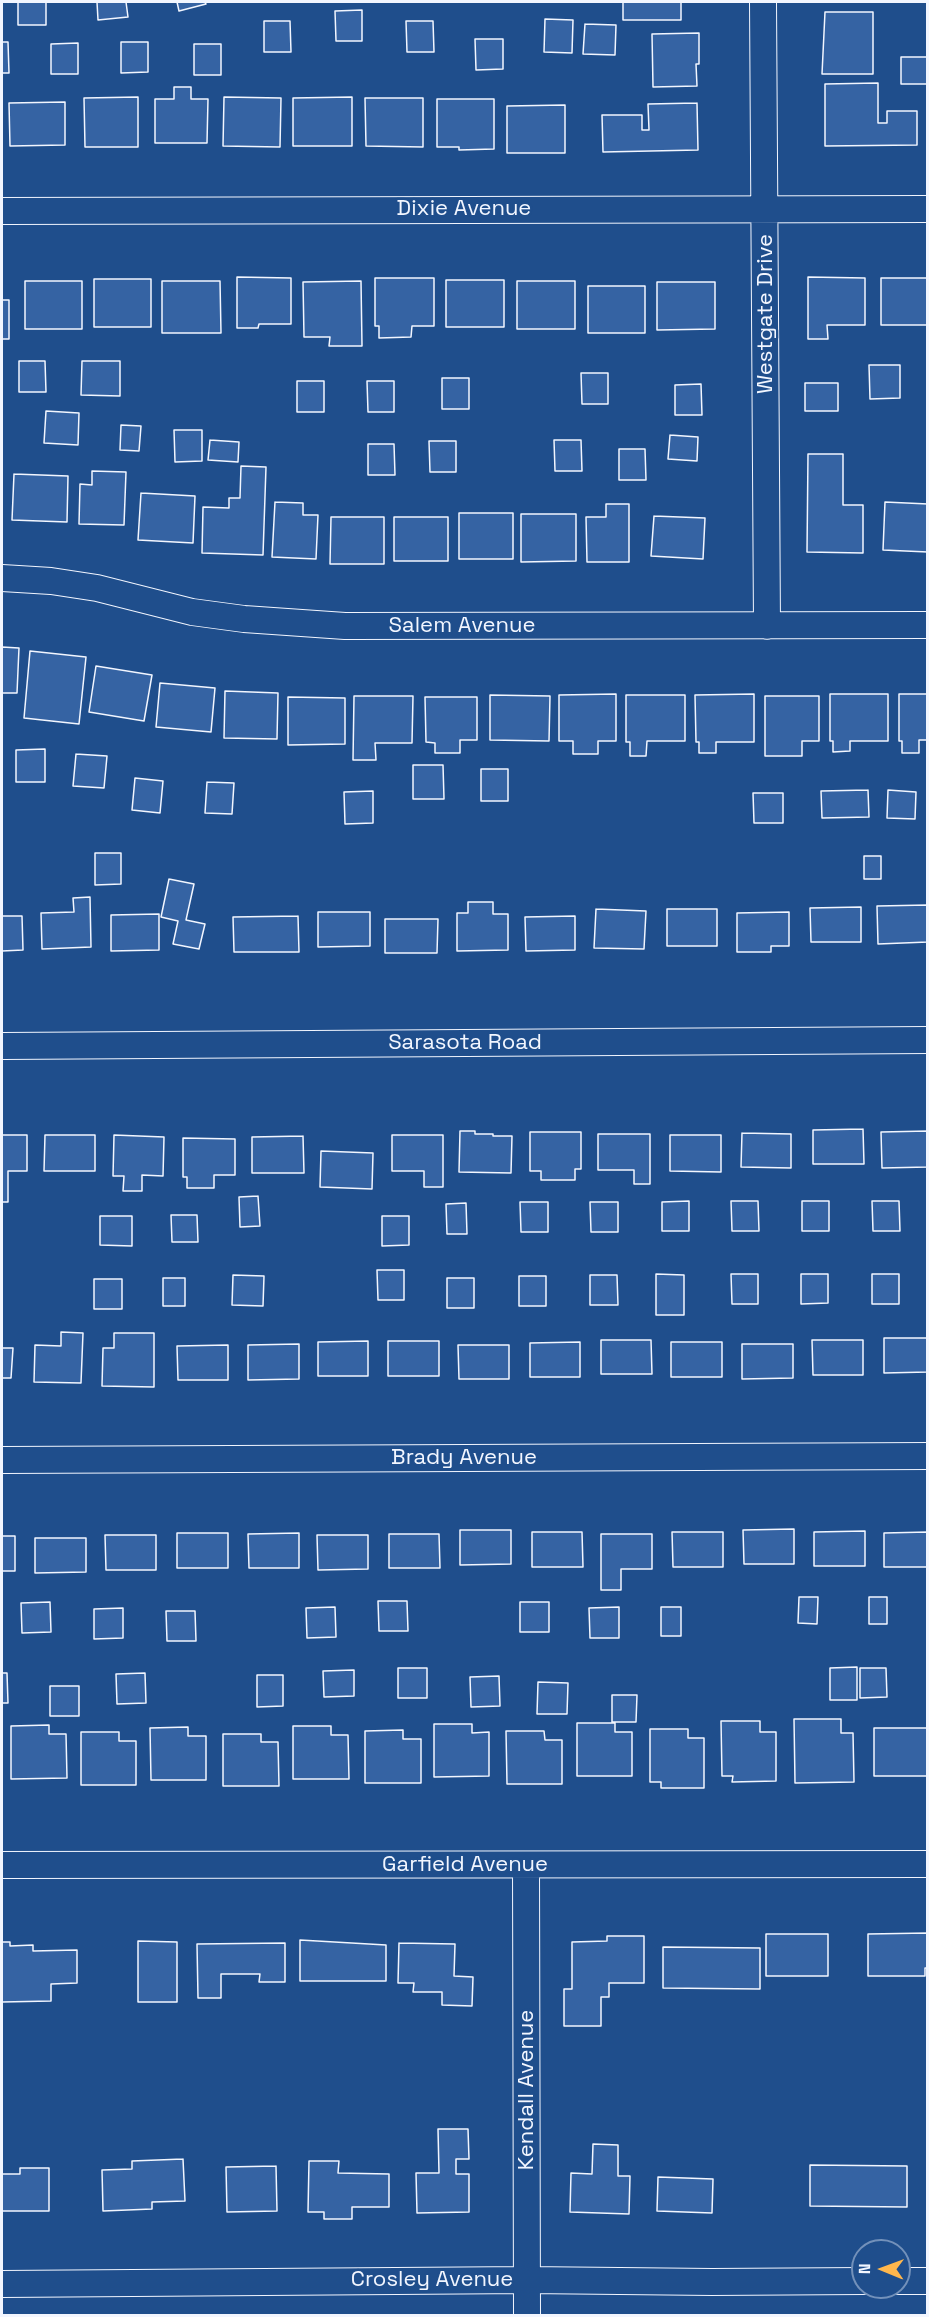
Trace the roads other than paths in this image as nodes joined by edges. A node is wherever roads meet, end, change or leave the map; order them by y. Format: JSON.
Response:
{"nodes":[{"id":1,"x":763,"y":2,"type":"edge"},
{"id":2,"x":765,"y":208,"type":"junction"},
{"id":3,"x":927,"y":209,"type":"edge"},
{"id":4,"x":2,"y":211,"type":"edge"},
{"id":5,"x":2,"y":578,"type":"edge"},
{"id":6,"x":927,"y":625,"type":"edge"},
{"id":7,"x":767,"y":626,"type":"junction"},
{"id":8,"x":927,"y":1040,"type":"edge"},
{"id":9,"x":2,"y":1046,"type":"edge"},
{"id":10,"x":927,"y":1456,"type":"edge"},
{"id":11,"x":2,"y":1461,"type":"edge"},
{"id":12,"x":927,"y":1863,"type":"edge"},
{"id":13,"x":526,"y":1865,"type":"junction"},
{"id":14,"x":2,"y":1866,"type":"edge"},
{"id":15,"x":527,"y":2280,"type":"junction"},
{"id":16,"x":851,"y":2281,"type":"edge"},
{"id":17,"x":911,"y":2281,"type":"edge"},
{"id":18,"x":927,"y":2281,"type":"edge"},
{"id":19,"x":2,"y":2284,"type":"edge"},
{"id":20,"x":527,"y":2316,"type":"edge"}],
"edges":[{"from":1,"to":2,"type":"street","name":"Westgate Drive"},
{"from":2,"to":3,"type":"street","name":"Dixie Avenue"},
{"from":2,"to":4,"type":"street","name":"Dixie Avenue"},
{"from":2,"to":7,"type":"street","name":"Westgate Drive"},
{"from":5,"to":7,"type":"street","name":"Salem Avenue"},
{"from":6,"to":7,"type":"street","name":"Salem Avenue"},
{"from":8,"to":9,"type":"street","name":"Sarasota Road"},
{"from":10,"to":11,"type":"street","name":"Brady Avenue"},
{"from":12,"to":13,"type":"street","name":"Garfield Avenue"},
{"from":13,"to":14,"type":"street","name":"Garfield Avenue"},
{"from":13,"to":15,"type":"street","name":"Kendall Avenue"},
{"from":15,"to":16,"type":"street","name":"Crosley Avenue"},
{"from":15,"to":19,"type":"street","name":"Crosley Avenue"},
{"from":15,"to":20,"type":"street","name":"Kendall Avenue"},
{"from":17,"to":18,"type":"street"}]}
